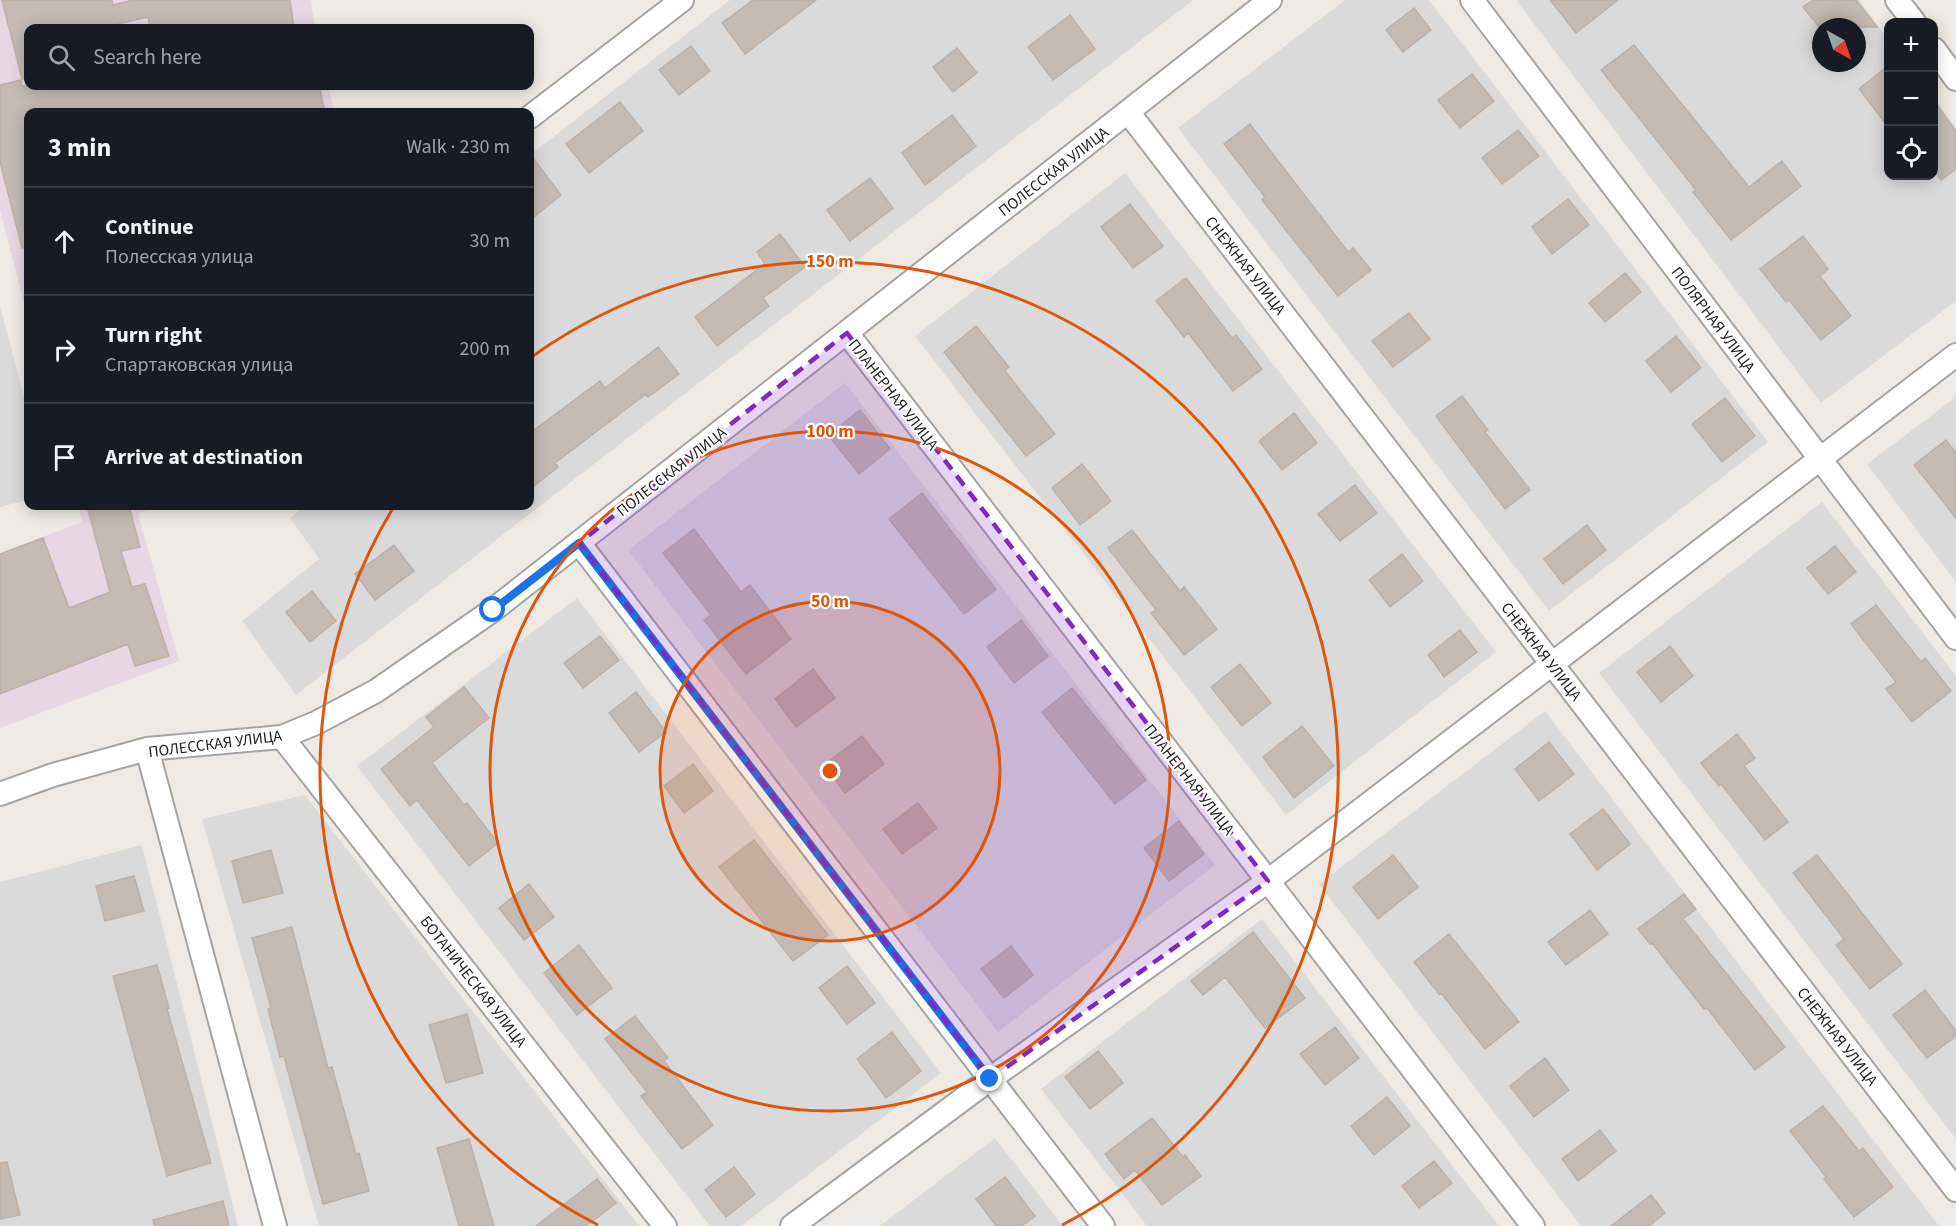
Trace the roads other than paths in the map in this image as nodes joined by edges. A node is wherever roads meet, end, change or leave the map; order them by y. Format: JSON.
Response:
{"nodes":[{"id":1,"x":682,"y":0,"type":"edge"},
{"id":2,"x":1270,"y":0,"type":"edge"},
{"id":3,"x":1472,"y":0,"type":"edge"},
{"id":4,"x":1897,"y":0,"type":"edge"},
{"id":5,"x":1911,"y":18,"type":"edge"},
{"id":6,"x":1938,"y":54,"type":"edge"},
{"id":7,"x":1956,"y":79,"type":"edge"},
{"id":8,"x":1128,"y":112,"type":"junction"},
{"id":9,"x":534,"y":114,"type":"edge"},
{"id":10,"x":847,"y":333,"type":"junction"},
{"id":11,"x":1956,"y":355,"type":"edge"},
{"id":12,"x":1821,"y":460,"type":"junction"},
{"id":13,"x":579,"y":543,"type":"junction"},
{"id":14,"x":1956,"y":638,"type":"edge"},
{"id":15,"x":1552,"y":664,"type":"junction"},
{"id":16,"x":282,"y":737,"type":"junction"},
{"id":17,"x":147,"y":749,"type":"junction"},
{"id":18,"x":0,"y":794,"type":"edge"},
{"id":19,"x":1268,"y":881,"type":"junction"},
{"id":20,"x":990,"y":1079,"type":"junction"},
{"id":21,"x":1956,"y":1190,"type":"edge"},
{"id":22,"x":274,"y":1226,"type":"edge"},
{"id":23,"x":665,"y":1226,"type":"edge"},
{"id":24,"x":792,"y":1226,"type":"edge"},
{"id":25,"x":1103,"y":1226,"type":"edge"},
{"id":26,"x":1533,"y":1226,"type":"edge"}],
"edges":[{"from":1,"to":9,"type":"street"},
{"from":2,"to":8,"type":"street","name":"ПОЛЕССКАЯ УЛИЦА"},
{"from":3,"to":12,"type":"street","name":"ПОЛЯРНАЯ УЛИЦА"},
{"from":4,"to":5,"type":"street"},
{"from":6,"to":7,"type":"street"},
{"from":8,"to":10,"type":"street","name":"ПОЛЕССКАЯ УЛИЦА"},
{"from":8,"to":15,"type":"street","name":"СНЕЖНАЯ УЛИЦА"},
{"from":10,"to":13,"type":"street","name":"ПОЛЕССКАЯ УЛИЦА"},
{"from":10,"to":19,"type":"street","name":"ПЛАНЕРНАЯ УЛИЦА"},
{"from":11,"to":12,"type":"street"},
{"from":12,"to":14,"type":"street","name":"ПОЛЯРНАЯ УЛИЦА"},
{"from":12,"to":15,"type":"street"},
{"from":13,"to":16,"type":"street","name":"ПОЛЕССКАЯ УЛИЦА"},
{"from":13,"to":20,"type":"street"},
{"from":15,"to":19,"type":"street"},
{"from":15,"to":21,"type":"street","name":"СНЕЖНАЯ УЛИЦА"},
{"from":16,"to":17,"type":"street","name":"ПОЛЕССКАЯ УЛИЦА"},
{"from":16,"to":23,"type":"street","name":"БОТАНИЧЕСКАЯ УЛИЦА"},
{"from":17,"to":18,"type":"street","name":"ПОЛЕССКАЯ УЛИЦА"},
{"from":17,"to":22,"type":"street"},
{"from":19,"to":20,"type":"street"},
{"from":19,"to":26,"type":"street","name":"ПЛАНЕРНАЯ УЛИЦА"},
{"from":20,"to":24,"type":"street"},
{"from":20,"to":25,"type":"street"}]}
